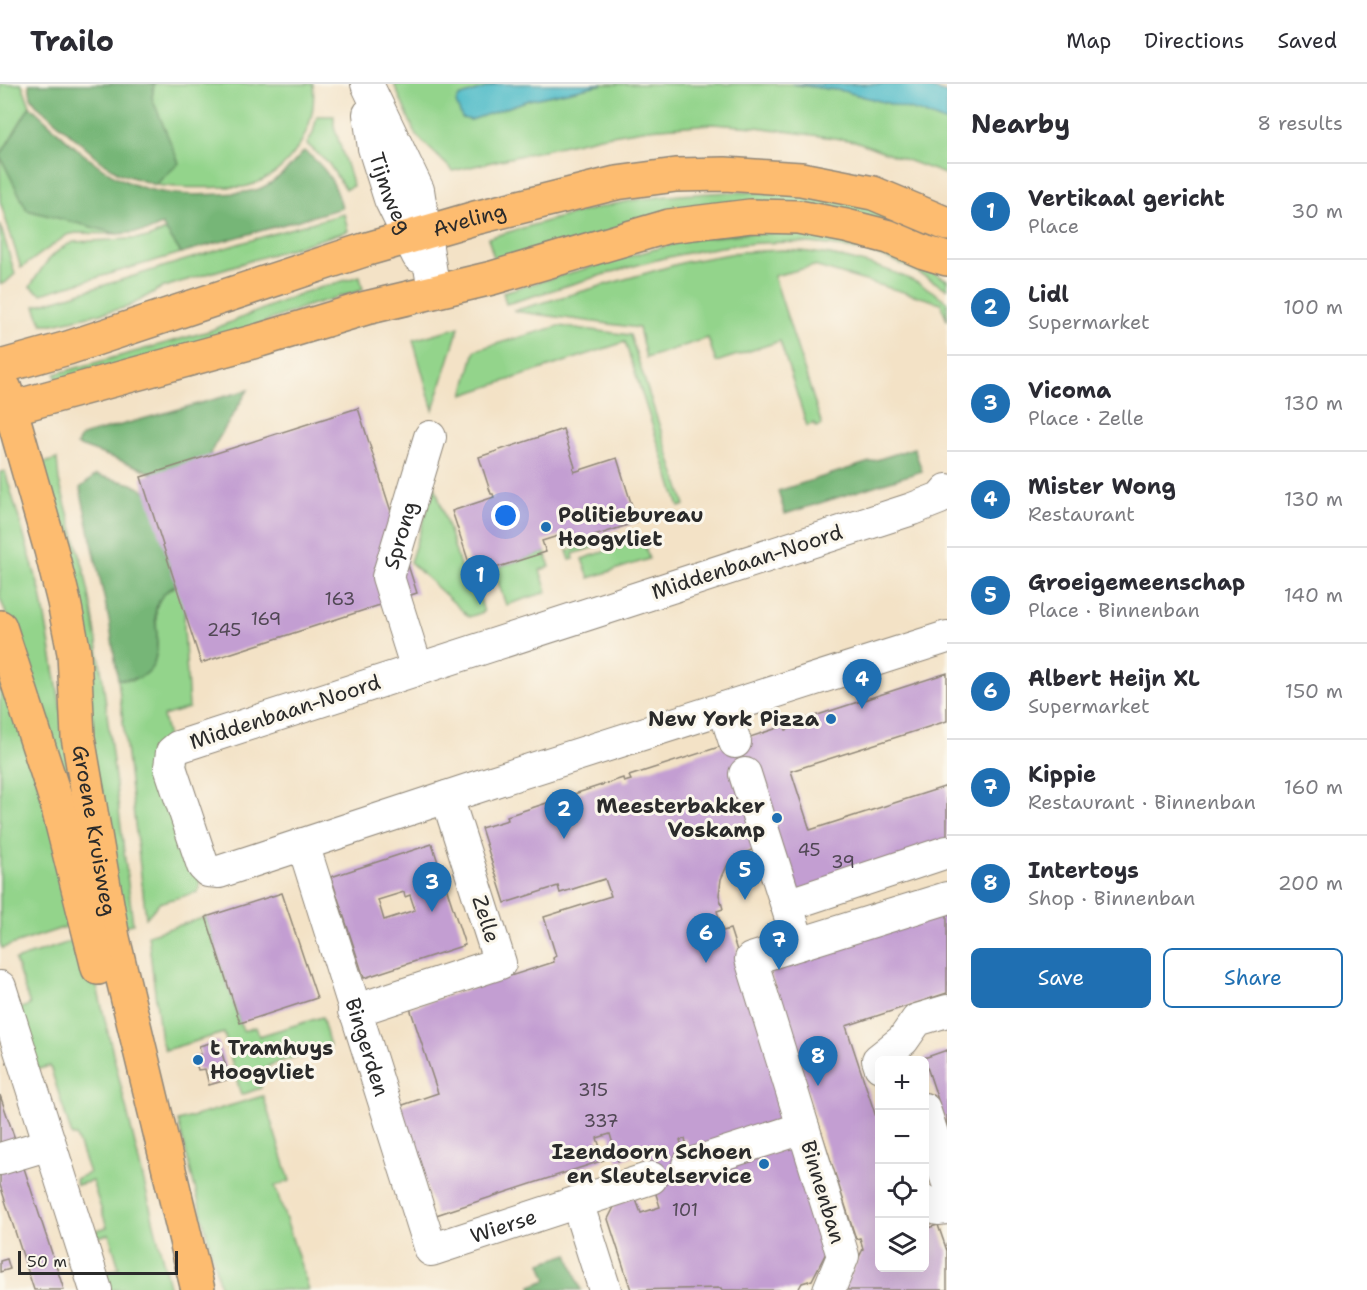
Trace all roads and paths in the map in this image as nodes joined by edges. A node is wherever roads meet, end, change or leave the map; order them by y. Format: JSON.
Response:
{"nodes":[{"id":1,"x":366,"y":84,"type":"edge"},
{"id":2,"x":947,"y":224,"type":"edge"},
{"id":3,"x":417,"y":235,"type":"junction"},
{"id":4,"x":947,"y":259,"type":"edge"},
{"id":5,"x":434,"y":292,"type":"junction"},
{"id":6,"x":0,"y":368,"type":"edge"},
{"id":7,"x":5,"y":410,"type":"edge"},
{"id":8,"x":430,"y":437,"type":"dead end"},
{"id":9,"x":947,"y":490,"type":"edge"},
{"id":10,"x":0,"y":627,"type":"edge"},
{"id":11,"x":947,"y":637,"type":"edge"},
{"id":12,"x":417,"y":669,"type":"junction"},
{"id":13,"x":724,"y":708,"type":"junction"},
{"id":14,"x":735,"y":742,"type":"dead end"},
{"id":15,"x":746,"y":774,"type":"dead end"},
{"id":16,"x":447,"y":797,"type":"junction"},
{"id":17,"x":303,"y":844,"type":"junction"},
{"id":18,"x":947,"y":852,"type":"edge"},
{"id":19,"x":947,"y":898,"type":"edge"},
{"id":20,"x":787,"y":905,"type":"junction"},
{"id":21,"x":799,"y":944,"type":"junction"},
{"id":22,"x":0,"y":987,"type":"edge"},
{"id":23,"x":354,"y":1011,"type":"junction"},
{"id":24,"x":947,"y":1011,"type":"edge"},
{"id":25,"x":947,"y":1032,"type":"edge"},
{"id":26,"x":906,"y":1050,"type":"edge"},
{"id":27,"x":889,"y":1056,"type":"edge"},
{"id":28,"x":924,"y":1110,"type":"edge"},
{"id":29,"x":802,"y":1128,"type":"junction"},
{"id":30,"x":50,"y":1144,"type":"junction"},
{"id":31,"x":0,"y":1159,"type":"edge"},
{"id":32,"x":688,"y":1166,"type":"dead end"},
{"id":33,"x":651,"y":1178,"type":"dead end"},
{"id":34,"x":947,"y":1180,"type":"edge"},
{"id":35,"x":577,"y":1202,"type":"junction"},
{"id":36,"x":929,"y":1204,"type":"edge"},
{"id":37,"x":947,"y":1208,"type":"edge"},
{"id":38,"x":431,"y":1250,"type":"joint"},
{"id":39,"x":96,"y":1290,"type":"edge"},
{"id":40,"x":175,"y":1290,"type":"edge"},
{"id":41,"x":198,"y":1290,"type":"edge"},
{"id":42,"x":605,"y":1290,"type":"edge"},
{"id":43,"x":829,"y":1290,"type":"edge"}],
"edges":[{"from":1,"to":3,"type":"street","name":"Tijmweg"},
{"from":2,"to":3,"type":"main road","name":"Aveling"},
{"from":3,"to":5,"type":"street","name":"Tijmweg"},
{"from":3,"to":6,"type":"main road","name":"Aveling"},
{"from":4,"to":5,"type":"main road"},
{"from":5,"to":7,"type":"main road"},
{"from":6,"to":7,"type":"main road","name":"Groene Kruisweg"},
{"from":7,"to":41,"type":"main road","name":"Groene Kruisweg"},
{"from":8,"to":12,"type":"street","name":"Sprong"},
{"from":9,"to":12,"type":"street","name":"Middenbaan-Noord"},
{"from":10,"to":40,"type":"main road","name":"Groene Kruisweg"},
{"from":11,"to":13,"type":"street","name":"Middenbaan-Noord"},
{"from":12,"to":17,"type":"street","name":"Middenbaan-Noord"},
{"from":13,"to":14,"type":"street"},
{"from":13,"to":16,"type":"street","name":"Middenbaan-Noord"},
{"from":15,"to":20,"type":"street"},
{"from":16,"to":17,"type":"street","name":"Middenbaan-Noord"},
{"from":16,"to":23,"type":"street","name":"Zelle"},
{"from":17,"to":23,"type":"street","name":"Bingerden"},
{"from":18,"to":20,"type":"street"},
{"from":19,"to":21,"type":"street","name":"Binnenban"},
{"from":20,"to":21,"type":"street"},
{"from":21,"to":29,"type":"street","name":"Binnenban"},
{"from":22,"to":30,"type":"street"},
{"from":23,"to":38,"type":"street","name":"Bingerden"},
{"from":24,"to":26,"type":"street"},
{"from":25,"to":26,"type":"street"},
{"from":26,"to":27,"type":"street"},
{"from":28,"to":34,"type":"street"},
{"from":29,"to":32,"type":"street","name":"Binnenban"},
{"from":29,"to":43,"type":"street","name":"Binnenban"},
{"from":30,"to":31,"type":"street"},
{"from":30,"to":39,"type":"street"},
{"from":33,"to":35,"type":"street"},
{"from":35,"to":38,"type":"street","name":"Wierse"},
{"from":35,"to":42,"type":"street"},
{"from":36,"to":37,"type":"street"}]}
